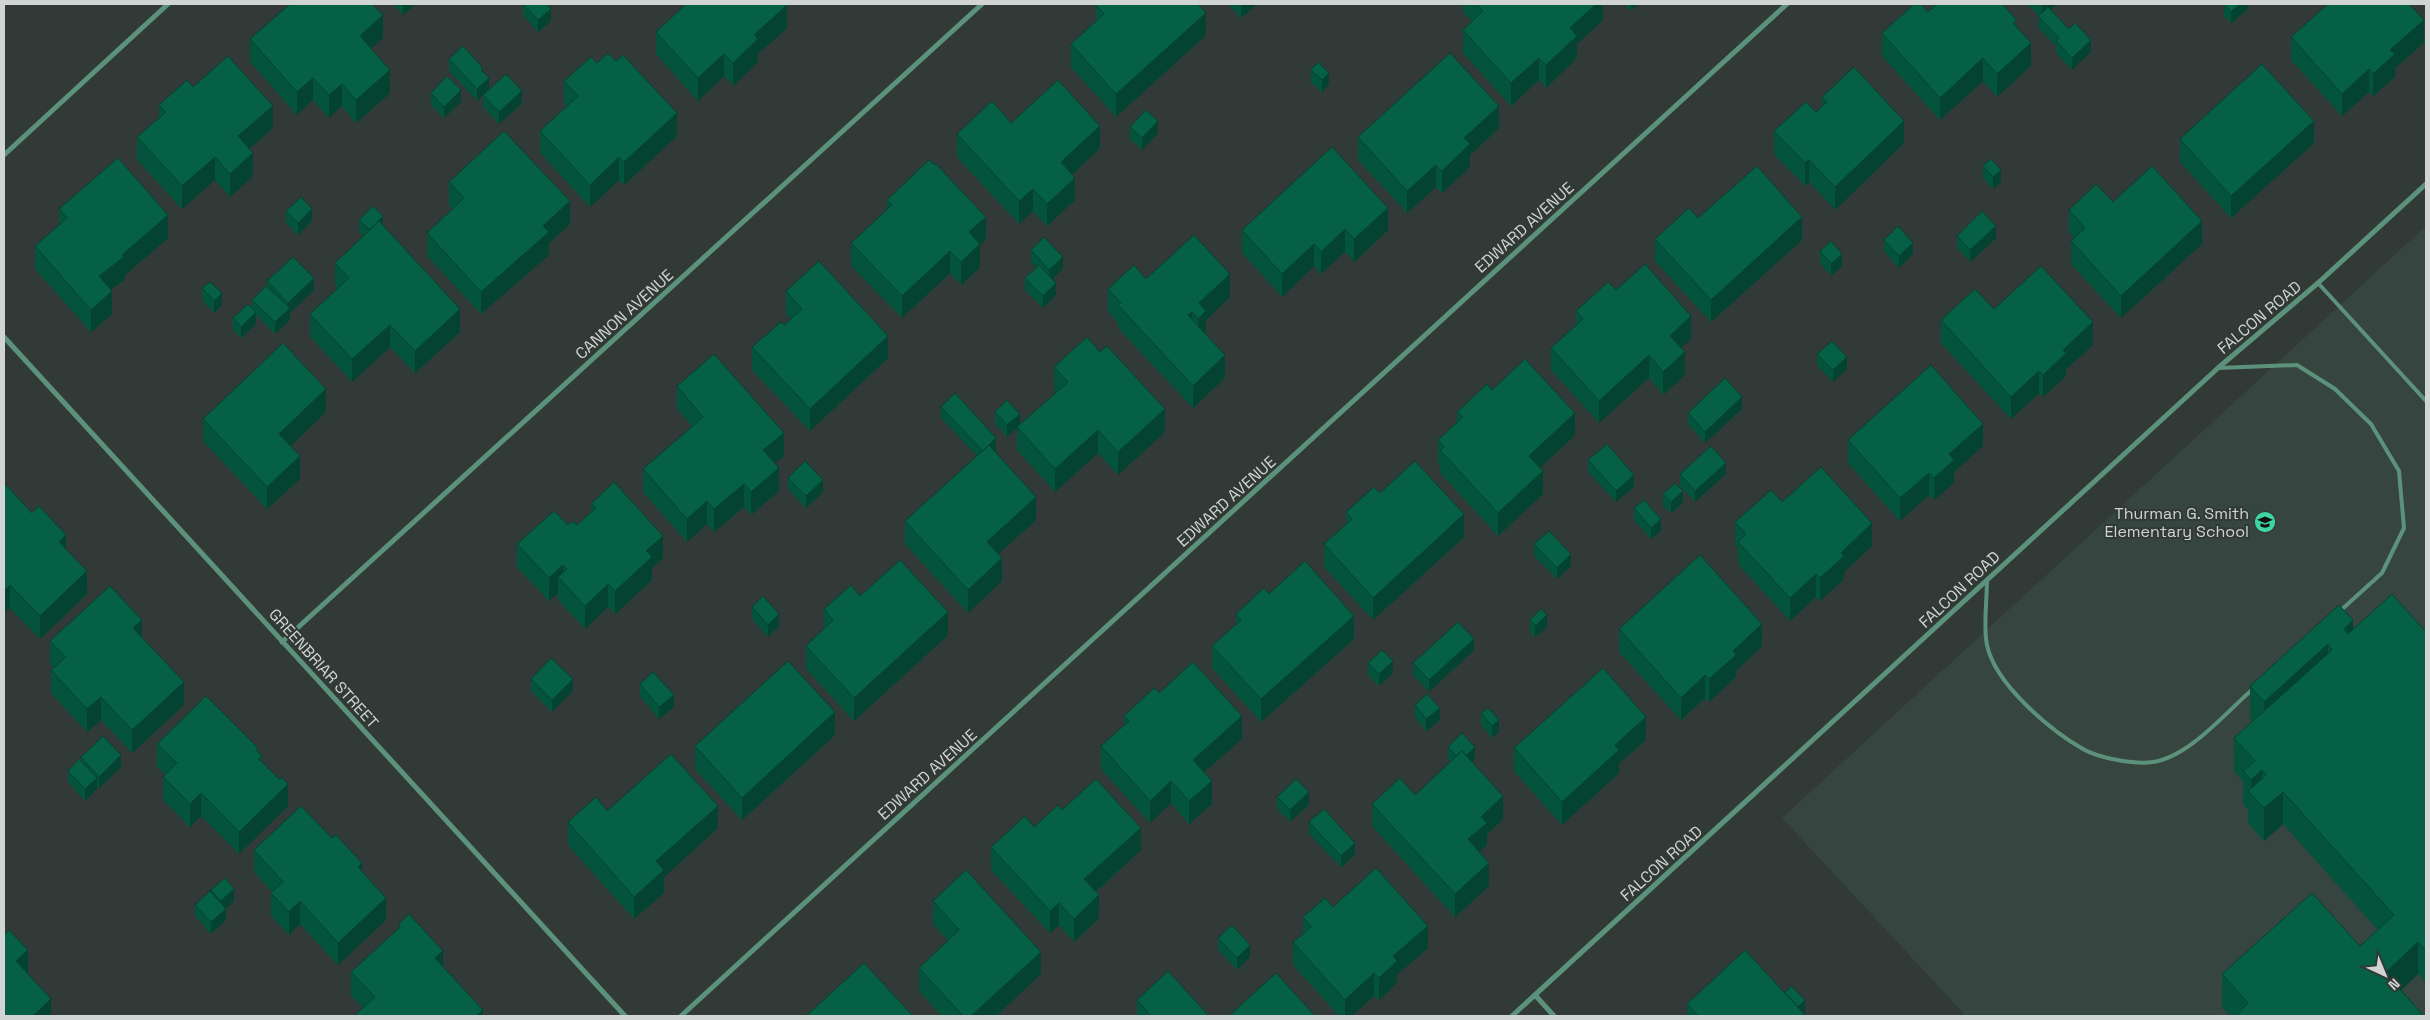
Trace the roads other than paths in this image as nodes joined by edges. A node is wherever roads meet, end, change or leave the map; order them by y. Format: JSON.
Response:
{"nodes":[{"id":1,"x":168,"y":4,"type":"edge"},
{"id":2,"x":982,"y":4,"type":"edge"},
{"id":3,"x":1787,"y":4,"type":"edge"},
{"id":4,"x":4,"y":155,"type":"edge"},
{"id":5,"x":2426,"y":184,"type":"edge"},
{"id":6,"x":2318,"y":283,"type":"junction"},
{"id":7,"x":4,"y":337,"type":"edge"},
{"id":8,"x":2218,"y":368,"type":"junction"},
{"id":9,"x":2426,"y":401,"type":"edge"},
{"id":10,"x":1987,"y":580,"type":"junction"},
{"id":11,"x":2338,"y":613,"type":"edge"},
{"id":12,"x":282,"y":642,"type":"junction"},
{"id":13,"x":2256,"y":686,"type":"edge"},
{"id":14,"x":1535,"y":995,"type":"junction"},
{"id":15,"x":625,"y":1016,"type":"edge"},
{"id":16,"x":681,"y":1016,"type":"edge"},
{"id":17,"x":1512,"y":1016,"type":"edge"},
{"id":18,"x":1554,"y":1016,"type":"edge"}],
"edges":[{"from":1,"to":4,"type":"street"},
{"from":2,"to":12,"type":"street","name":"CANNON AVENUE"},
{"from":3,"to":16,"type":"street","name":"EDWARD AVENUE"},
{"from":5,"to":6,"type":"street","name":"FALCON ROAD"},
{"from":6,"to":8,"type":"street","name":"FALCON ROAD"},
{"from":6,"to":9,"type":"lane"},
{"from":7,"to":12,"type":"street","name":"GREENBRIAR STREET"},
{"from":8,"to":10,"type":"street","name":"FALCON ROAD"},
{"from":8,"to":11,"type":"lane"},
{"from":10,"to":13,"type":"lane"},
{"from":10,"to":14,"type":"street","name":"FALCON ROAD"},
{"from":12,"to":15,"type":"street","name":"GREENBRIAR STREET"},
{"from":14,"to":17,"type":"street","name":"FALCON ROAD"},
{"from":14,"to":18,"type":"street"}]}
